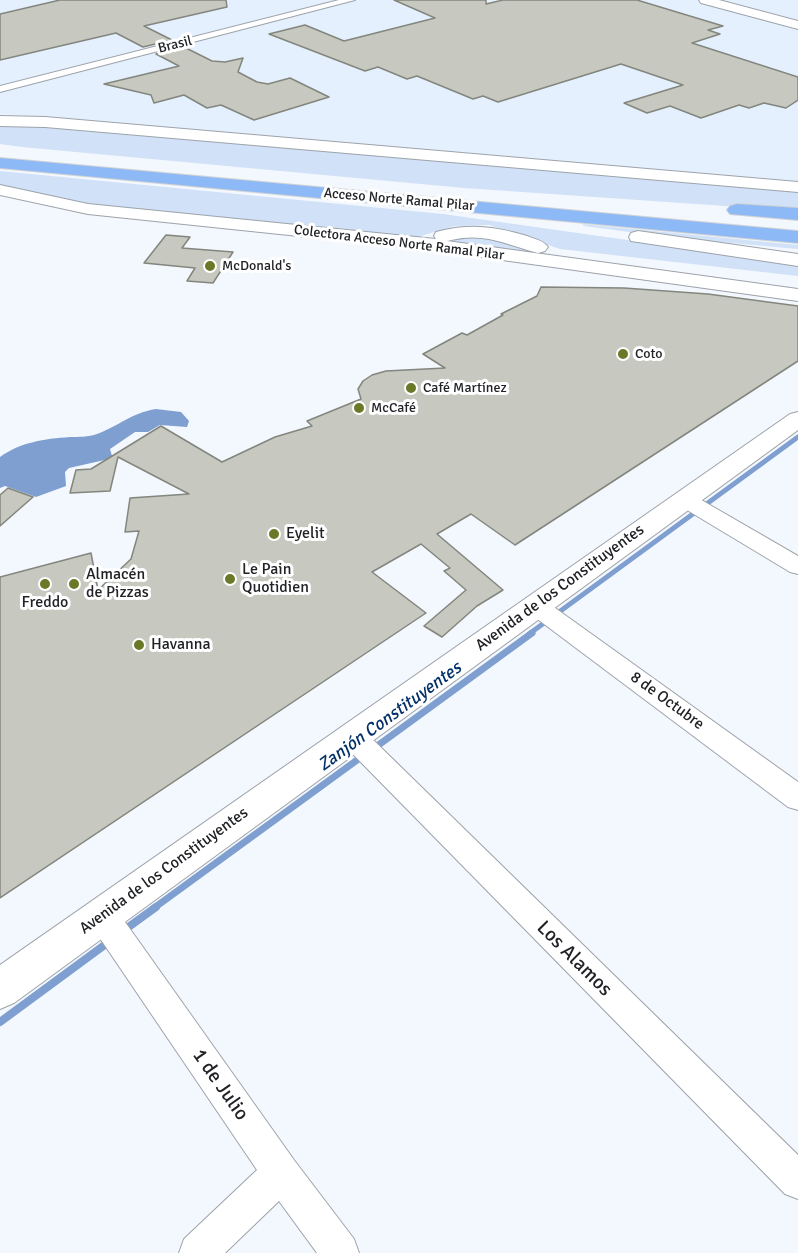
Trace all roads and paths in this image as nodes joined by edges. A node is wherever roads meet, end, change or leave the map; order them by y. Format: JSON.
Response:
{"nodes":[{"id":1,"x":351,"y":0,"type":"edge"},
{"id":2,"x":705,"y":0,"type":"edge"},
{"id":3,"x":798,"y":25,"type":"edge"},
{"id":4,"x":0,"y":89,"type":"edge"},
{"id":5,"x":0,"y":121,"type":"edge"},
{"id":6,"x":0,"y":150,"type":"edge"},
{"id":7,"x":0,"y":163,"type":"edge"},
{"id":8,"x":798,"y":187,"type":"edge"},
{"id":9,"x":0,"y":190,"type":"edge"},
{"id":10,"x":342,"y":195,"type":"junction"},
{"id":11,"x":539,"y":200,"type":"junction"},
{"id":12,"x":659,"y":205,"type":"dead end"},
{"id":13,"x":716,"y":209,"type":"dead end"},
{"id":14,"x":798,"y":214,"type":"edge"},
{"id":15,"x":798,"y":223,"type":"edge"},
{"id":16,"x":638,"y":237,"type":"junction"},
{"id":17,"x":798,"y":237,"type":"edge"},
{"id":18,"x":423,"y":243,"type":"junction"},
{"id":19,"x":798,"y":251,"type":"edge"},
{"id":20,"x":798,"y":260,"type":"edge"},
{"id":21,"x":599,"y":261,"type":"junction"},
{"id":22,"x":798,"y":279,"type":"edge"},
{"id":23,"x":798,"y":286,"type":"edge"},
{"id":24,"x":798,"y":295,"type":"edge"},
{"id":25,"x":798,"y":418,"type":"edge"},
{"id":26,"x":695,"y":505,"type":"junction"},
{"id":27,"x":798,"y":566,"type":"edge"},
{"id":28,"x":539,"y":608,"type":"junction"},
{"id":29,"x":363,"y":748,"type":"junction"},
{"id":30,"x":798,"y":798,"type":"edge"},
{"id":31,"x":114,"y":931,"type":"junction"},
{"id":32,"x":0,"y":989,"type":"edge"},
{"id":33,"x":281,"y":1173,"type":"junction"},
{"id":34,"x":798,"y":1181,"type":"edge"},
{"id":35,"x":198,"y":1253,"type":"edge"},
{"id":36,"x":340,"y":1253,"type":"edge"}],
"edges":[{"from":1,"to":4,"type":"street","name":"Brasil"},
{"from":2,"to":3,"type":"street"},
{"from":5,"to":8,"type":"street"},
{"from":6,"to":11,"type":"highway","name":"Acceso Norte Ramal Pilar"},
{"from":7,"to":10,"type":"highway","name":"Acceso Norte Ramal Pilar"},
{"from":9,"to":18,"type":"street","name":"Colectora Acceso Norte Ramal Pilar"},
{"from":10,"to":16,"type":"highway"},
{"from":10,"to":17,"type":"highway","name":"Acceso Norte Ramal Pilar"},
{"from":11,"to":12,"type":"highway"},
{"from":11,"to":15,"type":"highway","name":"Acceso Norte Ramal Pilar"},
{"from":13,"to":14,"type":"highway"},
{"from":16,"to":19,"type":"highway"},
{"from":16,"to":20,"type":"street"},
{"from":18,"to":21,"type":"street"},
{"from":18,"to":24,"type":"street","name":"Colectora Acceso Norte Ramal Pilar"},
{"from":21,"to":22,"type":"street"},
{"from":21,"to":23,"type":"street"},
{"from":25,"to":26,"type":"street","name":"Avenida de los Constituyentes"},
{"from":26,"to":27,"type":"street"},
{"from":26,"to":28,"type":"street","name":"Avenida de los Constituyentes"},
{"from":28,"to":29,"type":"street","name":"Avenida de los Constituyentes"},
{"from":28,"to":30,"type":"street","name":"8 de Octubre"},
{"from":29,"to":31,"type":"street","name":"Avenida de los Constituyentes"},
{"from":29,"to":34,"type":"street","name":"Los Alamos"},
{"from":31,"to":32,"type":"street","name":"Avenida de los Constituyentes"},
{"from":31,"to":33,"type":"street","name":"1 de Julio"},
{"from":33,"to":35,"type":"street"},
{"from":33,"to":36,"type":"street","name":"1 de Julio"}]}
